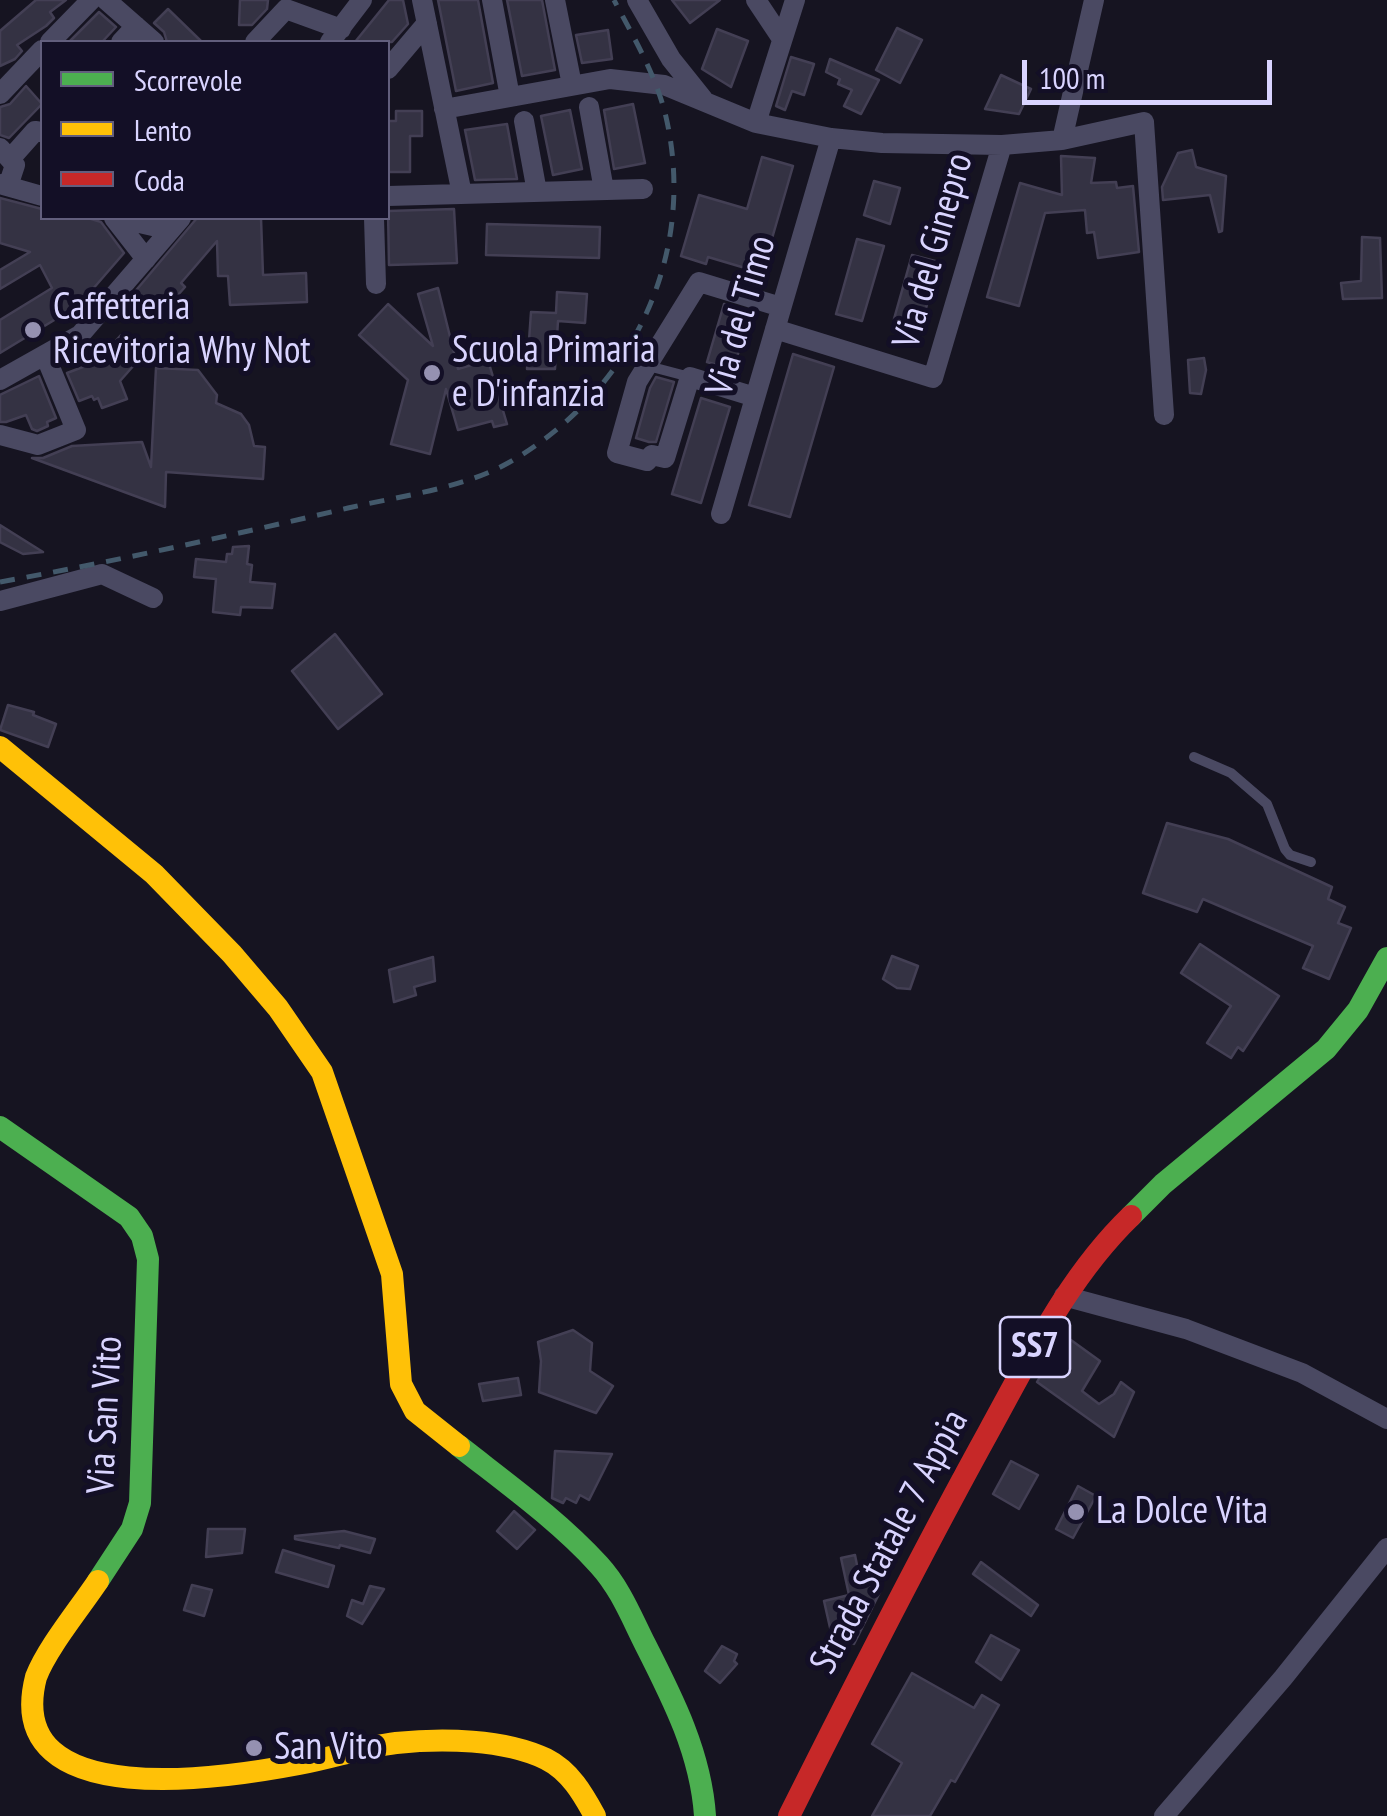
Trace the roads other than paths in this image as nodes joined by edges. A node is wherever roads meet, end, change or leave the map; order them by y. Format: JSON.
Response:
{"nodes":[{"id":1,"x":91,"y":0,"type":"edge"},
{"id":2,"x":106,"y":0,"type":"edge"},
{"id":3,"x":362,"y":0,"type":"edge"},
{"id":4,"x":422,"y":0,"type":"edge"},
{"id":5,"x":492,"y":0,"type":"edge"},
{"id":6,"x":555,"y":0,"type":"edge"},
{"id":7,"x":637,"y":0,"type":"edge"},
{"id":8,"x":756,"y":0,"type":"edge"},
{"id":9,"x":795,"y":0,"type":"edge"},
{"id":10,"x":1094,"y":0,"type":"edge"},
{"id":11,"x":427,"y":22,"type":"junction"},
{"id":12,"x":136,"y":26,"type":"junction"},
{"id":13,"x":336,"y":36,"type":"edge"},
{"id":14,"x":782,"y":39,"type":"junction"},
{"id":15,"x":52,"y":40,"type":"edge"},
{"id":16,"x":122,"y":40,"type":"edge"},
{"id":17,"x":152,"y":40,"type":"edge"},
{"id":18,"x":258,"y":40,"type":"edge"},
{"id":19,"x":40,"y":52,"type":"edge"},
{"id":20,"x":390,"y":67,"type":"edge"},
{"id":21,"x":572,"y":84,"type":"junction"},
{"id":22,"x":0,"y":94,"type":"edge"},
{"id":23,"x":510,"y":96,"type":"junction"},
{"id":24,"x":704,"y":101,"type":"junction"},
{"id":25,"x":589,"y":107,"type":"dead end"},
{"id":26,"x":444,"y":109,"type":"junction"},
{"id":27,"x":524,"y":120,"type":"dead end"},
{"id":28,"x":756,"y":123,"type":"junction"},
{"id":29,"x":40,"y":132,"type":"edge"},
{"id":30,"x":830,"y":138,"type":"junction"},
{"id":31,"x":1062,"y":140,"type":"junction"},
{"id":32,"x":1002,"y":144,"type":"junction"},
{"id":33,"x":5,"y":153,"type":"edge"},
{"id":34,"x":4,"y":185,"type":"edge"},
{"id":35,"x":643,"y":189,"type":"dead end"},
{"id":36,"x":604,"y":190,"type":"junction"},
{"id":37,"x":538,"y":192,"type":"junction"},
{"id":38,"x":462,"y":194,"type":"junction"},
{"id":39,"x":40,"y":195,"type":"edge"},
{"id":40,"x":390,"y":196,"type":"edge"},
{"id":41,"x":126,"y":220,"type":"edge"},
{"id":42,"x":142,"y":220,"type":"edge"},
{"id":43,"x":374,"y":220,"type":"edge"},
{"id":44,"x":176,"y":224,"type":"edge"},
{"id":45,"x":146,"y":259,"type":"junction"},
{"id":46,"x":376,"y":284,"type":"dead end"},
{"id":47,"x":781,"y":307,"type":"junction"},
{"id":48,"x":775,"y":329,"type":"junction"},
{"id":49,"x":45,"y":355,"type":"junction"},
{"id":50,"x":647,"y":366,"type":"junction"},
{"id":51,"x":690,"y":377,"type":"junction"},
{"id":52,"x":0,"y":380,"type":"edge"},
{"id":53,"x":755,"y":397,"type":"junction"},
{"id":54,"x":1164,"y":415,"type":"dead end"},
{"id":55,"x":0,"y":435,"type":"edge"},
{"id":56,"x":721,"y":514,"type":"dead end"},
{"id":57,"x":153,"y":598,"type":"dead end"},
{"id":58,"x":0,"y":600,"type":"edge"},
{"id":59,"x":0,"y":747,"type":"edge"},
{"id":60,"x":1194,"y":757,"type":"dead end"},
{"id":61,"x":1311,"y":862,"type":"dead end"},
{"id":62,"x":1387,"y":958,"type":"edge"},
{"id":63,"x":0,"y":1127,"type":"edge"},
{"id":64,"x":1064,"y":1296,"type":"junction"},
{"id":65,"x":1387,"y":1419,"type":"edge"},
{"id":66,"x":1387,"y":1548,"type":"edge"},
{"id":67,"x":595,"y":1816,"type":"edge"},
{"id":68,"x":706,"y":1816,"type":"edge"},
{"id":69,"x":789,"y":1816,"type":"edge"},
{"id":70,"x":1164,"y":1816,"type":"edge"}],
"edges":[{"from":1,"to":15,"type":"street"},
{"from":2,"to":12,"type":"street"},
{"from":3,"to":13,"type":"street"},
{"from":4,"to":11,"type":"street"},
{"from":5,"to":23,"type":"street"},
{"from":6,"to":21,"type":"street"},
{"from":7,"to":24,"type":"street"},
{"from":8,"to":14,"type":"street"},
{"from":9,"to":14,"type":"street"},
{"from":10,"to":31,"type":"street"},
{"from":11,"to":20,"type":"street"},
{"from":11,"to":26,"type":"street"},
{"from":12,"to":16,"type":"street"},
{"from":12,"to":17,"type":"street"},
{"from":13,"to":18,"type":"street"},
{"from":14,"to":28,"type":"street"},
{"from":19,"to":22,"type":"street"},
{"from":21,"to":23,"type":"street"},
{"from":21,"to":24,"type":"street"},
{"from":23,"to":26,"type":"street"},
{"from":24,"to":28,"type":"street"},
{"from":25,"to":36,"type":"street"},
{"from":26,"to":38,"type":"street"},
{"from":27,"to":37,"type":"street"},
{"from":28,"to":30,"type":"street"},
{"from":29,"to":33,"type":"street"},
{"from":30,"to":32,"type":"street"},
{"from":30,"to":47,"type":"street","name":"Via del Timo"},
{"from":31,"to":32,"type":"street"},
{"from":31,"to":54,"type":"street"},
{"from":32,"to":48,"type":"street","name":"Via del Ginepro"},
{"from":33,"to":34,"type":"street"},
{"from":34,"to":39,"type":"street"},
{"from":35,"to":36,"type":"street"},
{"from":36,"to":37,"type":"street"},
{"from":37,"to":38,"type":"street"},
{"from":38,"to":40,"type":"street"},
{"from":41,"to":45,"type":"street"},
{"from":42,"to":44,"type":"street"},
{"from":43,"to":46,"type":"street"},
{"from":44,"to":45,"type":"street"},
{"from":45,"to":49,"type":"street"},
{"from":47,"to":48,"type":"street","name":"Via del Timo"},
{"from":47,"to":50,"type":"street"},
{"from":48,"to":53,"type":"street","name":"Via del Timo"},
{"from":49,"to":52,"type":"street"},
{"from":49,"to":55,"type":"street"},
{"from":50,"to":51,"type":"lane"},
{"from":50,"to":51,"type":"street"},
{"from":51,"to":53,"type":"street"},
{"from":53,"to":56,"type":"street","name":"Via del Timo"},
{"from":57,"to":58,"type":"street"},
{"from":59,"to":68,"type":"street"},
{"from":60,"to":61,"type":"lane"},
{"from":62,"to":64,"type":"street","name":"Strada Statale 7 Appia","number":"SS7"},
{"from":63,"to":67,"type":"street","name":"Via San Vito"},
{"from":64,"to":65,"type":"street"},
{"from":64,"to":69,"type":"street","name":"Strada Statale 7 Appia","number":"SS7"},
{"from":66,"to":70,"type":"street"}]}
